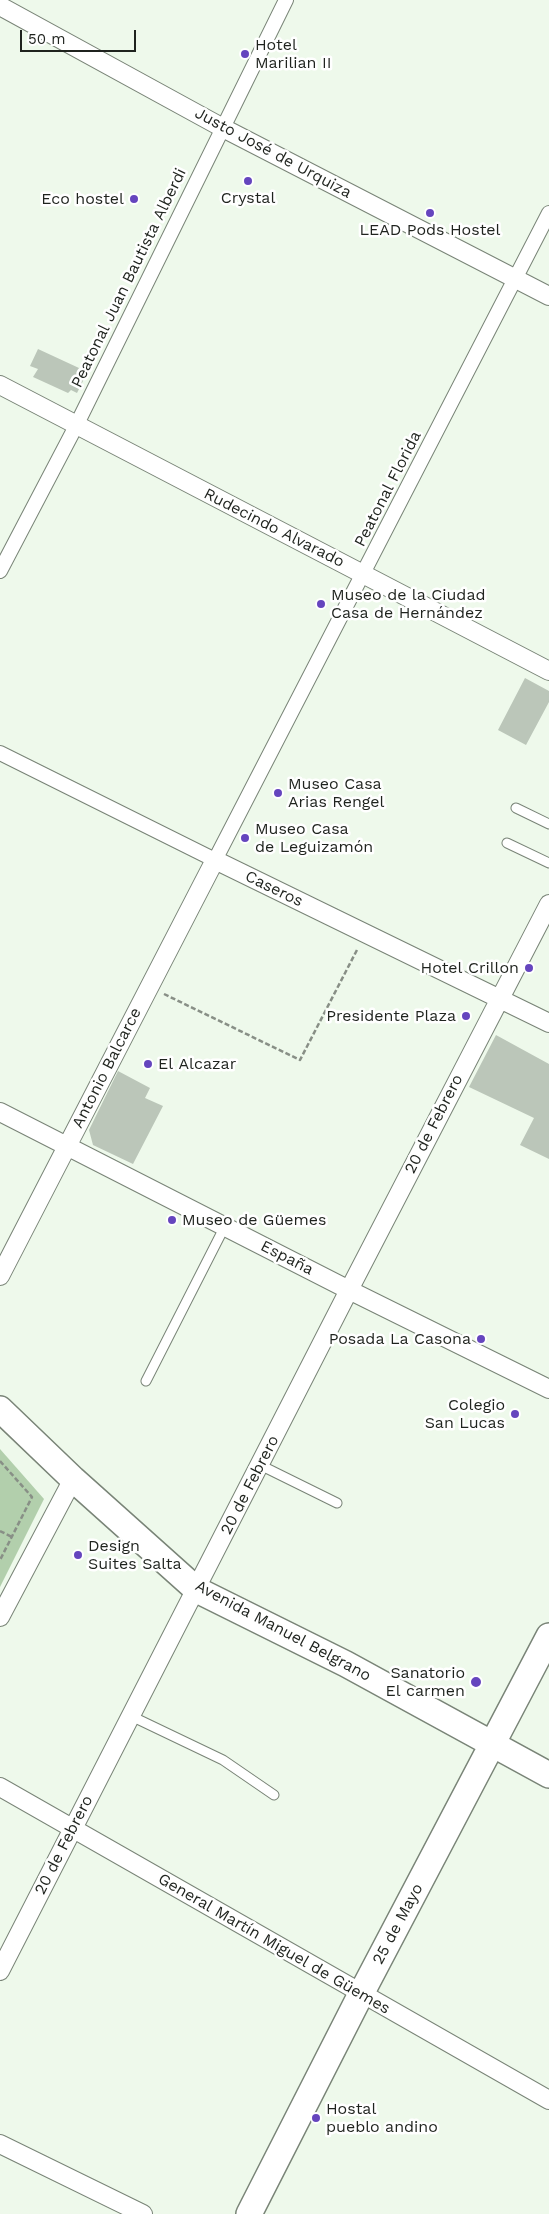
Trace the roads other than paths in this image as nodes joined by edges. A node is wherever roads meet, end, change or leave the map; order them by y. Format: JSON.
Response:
{"nodes":[{"id":1,"x":286,"y":0,"type":"edge"},
{"id":2,"x":0,"y":6,"type":"edge"},
{"id":3,"x":223,"y":128,"type":"junction"},
{"id":4,"x":549,"y":213,"type":"edge"},
{"id":5,"x":516,"y":279,"type":"junction"},
{"id":6,"x":549,"y":296,"type":"edge"},
{"id":7,"x":0,"y":385,"type":"edge"},
{"id":8,"x":76,"y":426,"type":"junction"},
{"id":9,"x":0,"y":571,"type":"edge"},
{"id":10,"x":364,"y":575,"type":"junction"},
{"id":11,"x":549,"y":670,"type":"edge"},
{"id":12,"x":0,"y":753,"type":"edge"},
{"id":13,"x":516,"y":808,"type":"dead end"},
{"id":14,"x":549,"y":824,"type":"edge"},
{"id":15,"x":507,"y":843,"type":"dead end"},
{"id":16,"x":214,"y":860,"type":"junction"},
{"id":17,"x":549,"y":863,"type":"edge"},
{"id":18,"x":549,"y":904,"type":"edge"},
{"id":19,"x":500,"y":999,"type":"junction"},
{"id":20,"x":549,"y":1023,"type":"edge"},
{"id":21,"x":0,"y":1112,"type":"edge"},
{"id":22,"x":67,"y":1146,"type":"junction"},
{"id":23,"x":225,"y":1226,"type":"junction"},
{"id":24,"x":0,"y":1276,"type":"edge"},
{"id":25,"x":349,"y":1290,"type":"junction"},
{"id":26,"x":146,"y":1381,"type":"dead end"},
{"id":27,"x":549,"y":1389,"type":"edge"},
{"id":28,"x":0,"y":1408,"type":"edge"},
{"id":29,"x":260,"y":1465,"type":"junction"},
{"id":30,"x":74,"y":1479,"type":"junction"},
{"id":31,"x":337,"y":1503,"type":"dead end"},
{"id":32,"x":197,"y":1590,"type":"junction"},
{"id":33,"x":0,"y":1617,"type":"edge"},
{"id":34,"x":549,"y":1636,"type":"edge"},
{"id":35,"x":131,"y":1716,"type":"junction"},
{"id":36,"x":493,"y":1744,"type":"junction"},
{"id":37,"x":549,"y":1775,"type":"edge"},
{"id":38,"x":0,"y":1787,"type":"edge"},
{"id":39,"x":274,"y":1795,"type":"dead end"},
{"id":40,"x":73,"y":1827,"type":"junction"},
{"id":41,"x":0,"y":1971,"type":"edge"},
{"id":42,"x":361,"y":1994,"type":"junction"},
{"id":43,"x":549,"y":2100,"type":"edge"},
{"id":44,"x":0,"y":2144,"type":"edge"},
{"id":45,"x":143,"y":2214,"type":"edge"},
{"id":46,"x":249,"y":2214,"type":"edge"}],
"edges":[{"from":1,"to":3,"type":"street","name":"Peatonal Juan Bautista Alberdi"},
{"from":2,"to":3,"type":"street","name":"Justo José de Urquiza"},
{"from":3,"to":5,"type":"street","name":"Justo José de Urquiza"},
{"from":3,"to":8,"type":"street","name":"Peatonal Juan Bautista Alberdi"},
{"from":4,"to":5,"type":"street","name":"Peatonal Florida"},
{"from":5,"to":6,"type":"street","name":"Justo José de Urquiza"},
{"from":5,"to":10,"type":"street","name":"Peatonal Florida"},
{"from":7,"to":8,"type":"street","name":"Rudecindo Alvarado"},
{"from":8,"to":9,"type":"street","name":"Peatonal Juan Bautista Alberdi"},
{"from":8,"to":10,"type":"street","name":"Rudecindo Alvarado"},
{"from":10,"to":11,"type":"street","name":"Rudecindo Alvarado"},
{"from":10,"to":16,"type":"street","name":"Peatonal Florida"},
{"from":12,"to":16,"type":"street","name":"Caseros"},
{"from":13,"to":14,"type":"lane"},
{"from":15,"to":17,"type":"lane"},
{"from":16,"to":19,"type":"street","name":"Caseros"},
{"from":16,"to":22,"type":"street","name":"Antonio Balcarce"},
{"from":18,"to":19,"type":"street","name":"20 de Febrero"},
{"from":19,"to":20,"type":"street","name":"Caseros"},
{"from":19,"to":25,"type":"street","name":"20 de Febrero"},
{"from":21,"to":22,"type":"street","name":"España"},
{"from":22,"to":23,"type":"street","name":"España"},
{"from":22,"to":24,"type":"street","name":"Antonio Balcarce"},
{"from":23,"to":25,"type":"street","name":"España"},
{"from":23,"to":26,"type":"lane"},
{"from":25,"to":27,"type":"street","name":"España"},
{"from":25,"to":29,"type":"street","name":"20 de Febrero"},
{"from":28,"to":30,"type":"main road","name":"Avenida Manuel Belgrano"},
{"from":29,"to":31,"type":"lane"},
{"from":29,"to":32,"type":"street","name":"20 de Febrero"},
{"from":30,"to":32,"type":"main road","name":"Avenida Manuel Belgrano"},
{"from":30,"to":33,"type":"street"},
{"from":32,"to":35,"type":"street","name":"20 de Febrero"},
{"from":32,"to":36,"type":"main road","name":"Avenida Manuel Belgrano"},
{"from":34,"to":36,"type":"main road","name":"25 de Mayo"},
{"from":35,"to":39,"type":"lane"},
{"from":35,"to":40,"type":"street","name":"20 de Febrero"},
{"from":36,"to":37,"type":"main road","name":"Avenida Manuel Belgrano"},
{"from":36,"to":42,"type":"main road","name":"25 de Mayo"},
{"from":38,"to":40,"type":"street","name":"General Martín Miguel de Güemes"},
{"from":40,"to":41,"type":"street","name":"20 de Febrero"},
{"from":40,"to":42,"type":"street","name":"General Martín Miguel de Güemes"},
{"from":42,"to":43,"type":"street","name":"General Martín Miguel de Güemes"},
{"from":42,"to":46,"type":"main road","name":"25 de Mayo"},
{"from":44,"to":45,"type":"street"}]}
